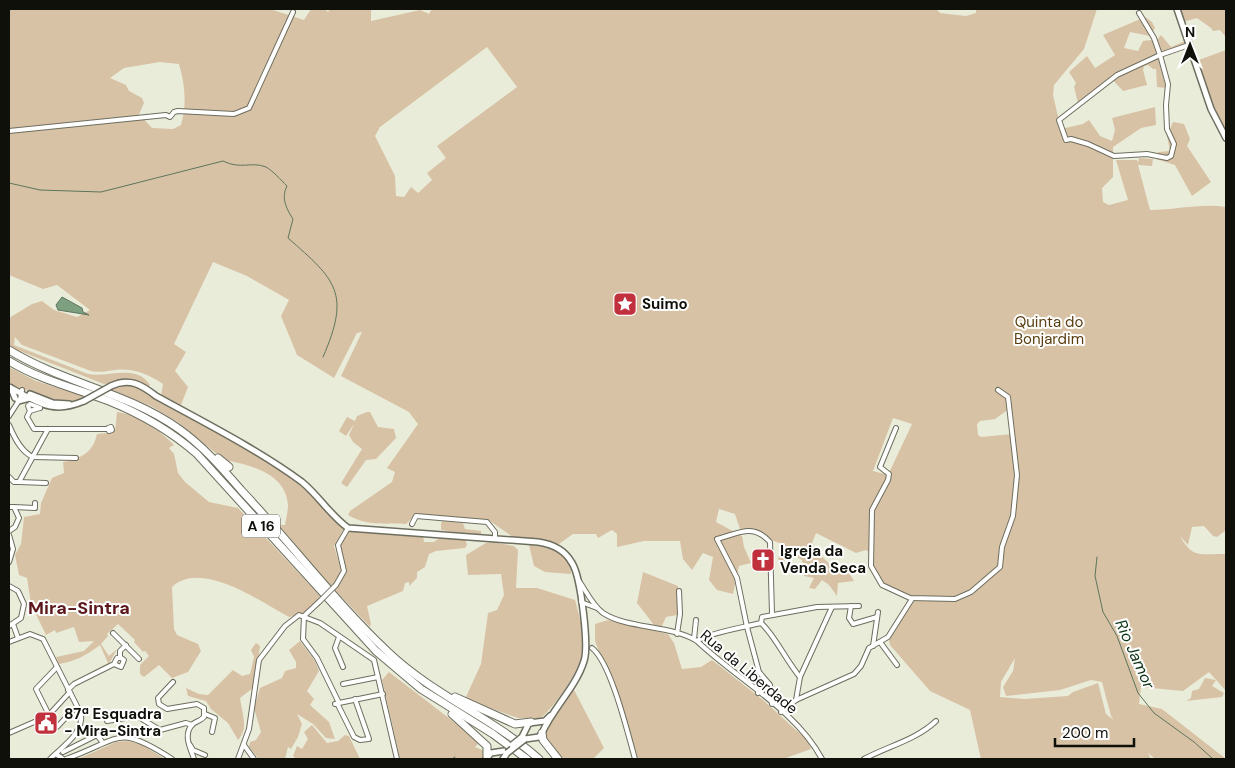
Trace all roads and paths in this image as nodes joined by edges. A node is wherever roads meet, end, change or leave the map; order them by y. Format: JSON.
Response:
{"nodes":[{"id":1,"x":1177,"y":9,"type":"edge"},
{"id":2,"x":293,"y":12,"type":"dead end"},
{"id":3,"x":1139,"y":13,"type":"dead end"},
{"id":4,"x":1189,"y":44,"type":"junction"},
{"id":5,"x":1160,"y":56,"type":"junction"},
{"id":6,"x":9,"y":131,"type":"edge"},
{"id":7,"x":1226,"y":138,"type":"edge"},
{"id":8,"x":9,"y":349,"type":"edge"},
{"id":9,"x":9,"y":361,"type":"edge"},
{"id":10,"x":9,"y":386,"type":"edge"},
{"id":11,"x":998,"y":390,"type":"dead end"},
{"id":12,"x":20,"y":392,"type":"junction"},
{"id":13,"x":31,"y":398,"type":"junction"},
{"id":14,"x":17,"y":399,"type":"junction"},
{"id":15,"x":77,"y":404,"type":"junction"},
{"id":16,"x":30,"y":411,"type":"dead end"},
{"id":17,"x":9,"y":416,"type":"edge"},
{"id":18,"x":153,"y":422,"type":"junction"},
{"id":19,"x":9,"y":425,"type":"edge"},
{"id":20,"x":896,"y":428,"type":"dead end"},
{"id":21,"x":48,"y":429,"type":"junction"},
{"id":22,"x":108,"y":429,"type":"dead end"},
{"id":23,"x":170,"y":437,"type":"dead end"},
{"id":24,"x":204,"y":450,"type":"junction"},
{"id":25,"x":33,"y":458,"type":"junction"},
{"id":26,"x":76,"y":458,"type":"dead end"},
{"id":27,"x":229,"y":467,"type":"dead end"},
{"id":28,"x":9,"y":477,"type":"edge"},
{"id":29,"x":19,"y":482,"type":"junction"},
{"id":30,"x":46,"y":483,"type":"dead end"},
{"id":31,"x":35,"y":503,"type":"dead end"},
{"id":32,"x":237,"y":504,"type":"dead end"},
{"id":33,"x":11,"y":507,"type":"edge"},
{"id":34,"x":277,"y":522,"type":"dead end"},
{"id":35,"x":412,"y":524,"type":"dead end"},
{"id":36,"x":262,"y":527,"type":"junction"},
{"id":37,"x":348,"y":528,"type":"junction"},
{"id":38,"x":9,"y":530,"type":"edge"},
{"id":39,"x":9,"y":535,"type":"edge"},
{"id":40,"x":495,"y":538,"type":"junction"},
{"id":41,"x":288,"y":543,"type":"junction"},
{"id":42,"x":9,"y":562,"type":"edge"},
{"id":43,"x":577,"y":577,"type":"junction"},
{"id":44,"x":9,"y":586,"type":"edge"},
{"id":45,"x":679,"y":591,"type":"dead end"},
{"id":46,"x":912,"y":599,"type":"junction"},
{"id":47,"x":592,"y":600,"type":"junction"},
{"id":48,"x":581,"y":602,"type":"junction"},
{"id":49,"x":592,"y":606,"type":"junction"},
{"id":50,"x":852,"y":606,"type":"junction"},
{"id":51,"x":859,"y":606,"type":"dead end"},
{"id":52,"x":832,"y":607,"type":"junction"},
{"id":53,"x":598,"y":609,"type":"junction"},
{"id":54,"x":582,"y":613,"type":"junction"},
{"id":55,"x":772,"y":614,"type":"junction"},
{"id":56,"x":304,"y":616,"type":"junction"},
{"id":57,"x":696,"y":620,"type":"dead end"},
{"id":58,"x":761,"y":623,"type":"junction"},
{"id":59,"x":11,"y":625,"type":"edge"},
{"id":60,"x":747,"y":627,"type":"junction"},
{"id":61,"x":113,"y":633,"type":"dead end"},
{"id":62,"x":677,"y":634,"type":"junction"},
{"id":63,"x":339,"y":637,"type":"junction"},
{"id":64,"x":18,"y":638,"type":"junction"},
{"id":65,"x":696,"y":640,"type":"junction"},
{"id":66,"x":9,"y":642,"type":"edge"},
{"id":67,"x":880,"y":642,"type":"junction"},
{"id":68,"x":126,"y":645,"type":"junction"},
{"id":69,"x":873,"y":646,"type":"junction"},
{"id":70,"x":592,"y":648,"type":"dead end"},
{"id":71,"x":120,"y":657,"type":"junction"},
{"id":72,"x":139,"y":659,"type":"dead end"},
{"id":73,"x":114,"y":664,"type":"junction"},
{"id":74,"x":897,"y":665,"type":"dead end"},
{"id":75,"x":57,"y":667,"type":"junction"},
{"id":76,"x":343,"y":667,"type":"dead end"},
{"id":77,"x":410,"y":671,"type":"junction"},
{"id":78,"x":378,"y":677,"type":"junction"},
{"id":79,"x":800,"y":677,"type":"junction"},
{"id":80,"x":173,"y":682,"type":"dead end"},
{"id":81,"x":74,"y":684,"type":"junction"},
{"id":82,"x":343,"y":684,"type":"dead end"},
{"id":83,"x":769,"y":684,"type":"junction"},
{"id":84,"x":66,"y":685,"type":"junction"},
{"id":85,"x":421,"y":689,"type":"junction"},
{"id":86,"x":758,"y":692,"type":"junction"},
{"id":87,"x":382,"y":694,"type":"junction"},
{"id":88,"x":70,"y":695,"type":"junction"},
{"id":89,"x":356,"y":699,"type":"junction"},
{"id":90,"x":796,"y":700,"type":"junction"},
{"id":91,"x":64,"y":701,"type":"junction"},
{"id":92,"x":338,"y":703,"type":"junction"},
{"id":93,"x":772,"y":704,"type":"junction"},
{"id":94,"x":72,"y":710,"type":"dead end"},
{"id":95,"x":554,"y":712,"type":"junction"},
{"id":96,"x":781,"y":712,"type":"junction"},
{"id":97,"x":205,"y":714,"type":"junction"},
{"id":98,"x":49,"y":715,"type":"junction"},
{"id":99,"x":107,"y":721,"type":"dead end"},
{"id":100,"x":936,"y":721,"type":"dead end"},
{"id":101,"x":535,"y":722,"type":"junction"},
{"id":102,"x":192,"y":725,"type":"junction"},
{"id":103,"x":527,"y":730,"type":"junction"},
{"id":104,"x":212,"y":732,"type":"dead end"},
{"id":105,"x":543,"y":732,"type":"junction"},
{"id":106,"x":9,"y":733,"type":"edge"},
{"id":107,"x":188,"y":738,"type":"junction"},
{"id":108,"x":523,"y":738,"type":"junction"},
{"id":109,"x":533,"y":738,"type":"junction"},
{"id":110,"x":103,"y":743,"type":"junction"},
{"id":111,"x":244,"y":744,"type":"junction"},
{"id":112,"x":63,"y":752,"type":"dead end"},
{"id":113,"x":506,"y":752,"type":"junction"},
{"id":114,"x":496,"y":753,"type":"junction"},
{"id":115,"x":56,"y":754,"type":"junction"},
{"id":116,"x":205,"y":756,"type":"dead end"},
{"id":117,"x":396,"y":757,"type":"edge"},
{"id":118,"x":486,"y":758,"type":"edge"},
{"id":119,"x":867,"y":758,"type":"edge"},
{"id":120,"x":50,"y":759,"type":"edge"},
{"id":121,"x":64,"y":759,"type":"edge"},
{"id":122,"x":172,"y":759,"type":"edge"},
{"id":123,"x":194,"y":759,"type":"edge"},
{"id":124,"x":238,"y":759,"type":"edge"},
{"id":125,"x":254,"y":759,"type":"edge"},
{"id":126,"x":391,"y":759,"type":"edge"},
{"id":127,"x":503,"y":759,"type":"edge"},
{"id":128,"x":527,"y":759,"type":"edge"},
{"id":129,"x":539,"y":759,"type":"edge"},
{"id":130,"x":558,"y":759,"type":"edge"},
{"id":131,"x":635,"y":759,"type":"edge"},
{"id":132,"x":822,"y":759,"type":"edge"}],
"edges":[{"from":1,"to":4,"type":"main road"},
{"from":2,"to":6,"type":"street"},
{"from":3,"to":5,"type":"street"},
{"from":4,"to":5,"type":"street"},
{"from":4,"to":7,"type":"main road"},
{"from":5,"to":5,"type":"street"},
{"from":8,"to":24,"type":"highway","number":"A 16"},
{"from":9,"to":18,"type":"highway","number":"A 16"},
{"from":10,"to":12,"type":"main road"},
{"from":10,"to":14,"type":"main road"},
{"from":11,"to":46,"type":"street"},
{"from":12,"to":13,"type":"main road"},
{"from":12,"to":14,"type":"street"},
{"from":12,"to":15,"type":"main road"},
{"from":13,"to":14,"type":"main road"},
{"from":13,"to":15,"type":"main road"},
{"from":14,"to":17,"type":"street"},
{"from":15,"to":37,"type":"main road","bridge":true},
{"from":16,"to":21,"type":"street"},
{"from":18,"to":23,"type":"highway"},
{"from":18,"to":36,"type":"highway","number":"A 16"},
{"from":19,"to":25,"type":"street"},
{"from":20,"to":46,"type":"street"},
{"from":21,"to":22,"type":"street"},
{"from":21,"to":25,"type":"street"},
{"from":24,"to":27,"type":"highway"},
{"from":24,"to":41,"type":"highway","number":"A 16"},
{"from":25,"to":26,"type":"street"},
{"from":25,"to":29,"type":"street"},
{"from":28,"to":29,"type":"street"},
{"from":29,"to":30,"type":"street"},
{"from":31,"to":33,"type":"street"},
{"from":32,"to":36,"type":"highway"},
{"from":33,"to":38,"type":"street"},
{"from":34,"to":41,"type":"highway"},
{"from":35,"to":40,"type":"street"},
{"from":36,"to":85,"type":"highway","number":"A 16"},
{"from":37,"to":40,"type":"main road"},
{"from":37,"to":56,"type":"street","bridge":true},
{"from":39,"to":42,"type":"street"},
{"from":40,"to":43,"type":"main road"},
{"from":41,"to":77,"type":"highway","number":"A 16"},
{"from":43,"to":47,"type":"street"},
{"from":43,"to":48,"type":"main road"},
{"from":44,"to":59,"type":"street"},
{"from":45,"to":62,"type":"street"},
{"from":46,"to":67,"type":"street"},
{"from":47,"to":48,"type":"street"},
{"from":47,"to":53,"type":"street"},
{"from":48,"to":49,"type":"street","name":"Rua da Liberdade"},
{"from":48,"to":54,"type":"main road"},
{"from":49,"to":53,"type":"street","name":"Rua da Liberdade"},
{"from":49,"to":54,"type":"street"},
{"from":50,"to":51,"type":"street"},
{"from":50,"to":52,"type":"street"},
{"from":50,"to":69,"type":"street"},
{"from":52,"to":55,"type":"street"},
{"from":52,"to":79,"type":"street"},
{"from":53,"to":62,"type":"street","name":"Rua da Liberdade"},
{"from":54,"to":95,"type":"main road"},
{"from":55,"to":58,"type":"street"},
{"from":55,"to":60,"type":"street"},
{"from":56,"to":63,"type":"street"},
{"from":56,"to":92,"type":"street"},
{"from":56,"to":111,"type":"street"},
{"from":57,"to":65,"type":"street"},
{"from":58,"to":60,"type":"street"},
{"from":58,"to":79,"type":"street"},
{"from":59,"to":64,"type":"street"},
{"from":60,"to":65,"type":"street"},
{"from":60,"to":83,"type":"street"},
{"from":61,"to":68,"type":"street"},
{"from":62,"to":65,"type":"street","name":"Rua da Liberdade"},
{"from":63,"to":76,"type":"street"},
{"from":63,"to":78,"type":"street"},
{"from":64,"to":66,"type":"street"},
{"from":64,"to":75,"type":"street"},
{"from":65,"to":86,"type":"street","name":"Rua da Liberdade"},
{"from":67,"to":69,"type":"street"},
{"from":67,"to":74,"type":"street"},
{"from":68,"to":71,"type":"street"},
{"from":68,"to":72,"type":"street"},
{"from":69,"to":90,"type":"street"},
{"from":70,"to":131,"type":"street"},
{"from":71,"to":73,"type":"street"},
{"from":71,"to":73,"type":"street"},
{"from":73,"to":81,"type":"street"},
{"from":75,"to":84,"type":"street"},
{"from":75,"to":98,"type":"street"},
{"from":77,"to":101,"type":"highway","number":"A 16"},
{"from":77,"to":129,"type":"highway","number":"A 16"},
{"from":78,"to":82,"type":"street"},
{"from":78,"to":87,"type":"street"},
{"from":79,"to":90,"type":"street"},
{"from":80,"to":97,"type":"street"},
{"from":81,"to":84,"type":"street"},
{"from":81,"to":88,"type":"street"},
{"from":83,"to":86,"type":"street"},
{"from":83,"to":93,"type":"street"},
{"from":84,"to":88,"type":"street"},
{"from":85,"to":118,"type":"highway","number":"A 16"},
{"from":85,"to":128,"type":"highway","number":"A 16"},
{"from":86,"to":93,"type":"street","name":"Rua da Liberdade"},
{"from":87,"to":89,"type":"street"},
{"from":87,"to":117,"type":"street"},
{"from":88,"to":91,"type":"street"},
{"from":88,"to":91,"type":"street"},
{"from":88,"to":115,"type":"street"},
{"from":89,"to":92,"type":"street"},
{"from":89,"to":92,"type":"street"},
{"from":90,"to":96,"type":"street"},
{"from":91,"to":98,"type":"street"},
{"from":93,"to":96,"type":"street","name":"Rua da Liberdade"},
{"from":94,"to":98,"type":"street"},
{"from":95,"to":101,"type":"main road"},
{"from":95,"to":105,"type":"main road"},
{"from":96,"to":132,"type":"street","name":"Rua da Liberdade"},
{"from":97,"to":102,"type":"street"},
{"from":97,"to":104,"type":"street"},
{"from":98,"to":106,"type":"street"},
{"from":99,"to":102,"type":"street"},
{"from":100,"to":119,"type":"street"},
{"from":101,"to":103,"type":"main road"},
{"from":101,"to":105,"type":"main road"},
{"from":102,"to":107,"type":"street"},
{"from":103,"to":108,"type":"main road"},
{"from":103,"to":109,"type":"main road"},
{"from":105,"to":109,"type":"main road"},
{"from":105,"to":130,"type":"highway"},
{"from":107,"to":116,"type":"street"},
{"from":107,"to":123,"type":"street"},
{"from":108,"to":109,"type":"main road"},
{"from":108,"to":113,"type":"main road","bridge":true},
{"from":110,"to":112,"type":"street"},
{"from":110,"to":121,"type":"street"},
{"from":110,"to":122,"type":"street"},
{"from":111,"to":124,"type":"street"},
{"from":111,"to":125,"type":"street"},
{"from":113,"to":114,"type":"main road"},
{"from":113,"to":127,"type":"main road"},
{"from":114,"to":118,"type":"main road"},
{"from":114,"to":127,"type":"main road"},
{"from":115,"to":120,"type":"street"},
{"from":115,"to":121,"type":"street"},
{"from":117,"to":126,"type":"street"}]}
